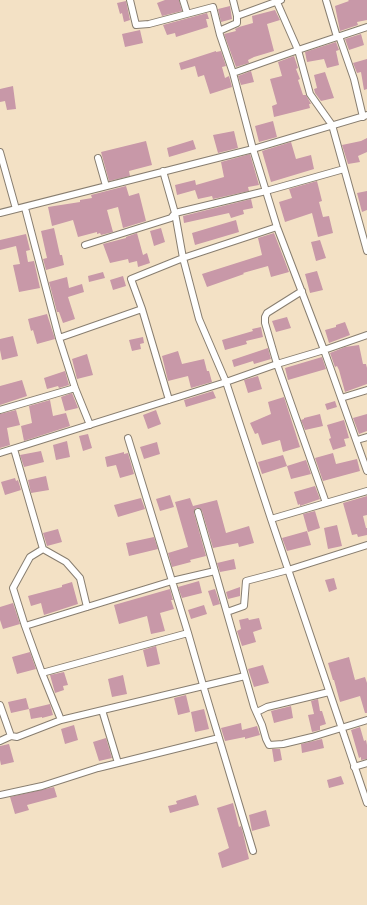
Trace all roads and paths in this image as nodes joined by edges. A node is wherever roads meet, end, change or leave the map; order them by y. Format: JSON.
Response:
{"nodes":[{"id":1,"x":130,"y":0,"type":"edge"},
{"id":2,"x":183,"y":0,"type":"edge"},
{"id":3,"x":233,"y":0,"type":"edge"},
{"id":4,"x":278,"y":0,"type":"edge"},
{"id":5,"x":326,"y":0,"type":"edge"},
{"id":6,"x":187,"y":13,"type":"junction"},
{"id":7,"x":237,"y":16,"type":"junction"},
{"id":8,"x":367,"y":27,"type":"edge"},
{"id":9,"x":219,"y":31,"type":"junction"},
{"id":10,"x":338,"y":36,"type":"junction"},
{"id":11,"x":298,"y":50,"type":"junction"},
{"id":12,"x":233,"y":73,"type":"junction"},
{"id":13,"x":365,"y":116,"type":"edge"},
{"id":14,"x":332,"y":125,"type":"junction"},
{"id":15,"x":253,"y":149,"type":"junction"},
{"id":16,"x":0,"y":152,"type":"edge"},
{"id":17,"x":98,"y":158,"type":"dead end"},
{"id":18,"x":2,"y":165,"type":"edge"},
{"id":19,"x":344,"y":168,"type":"junction"},
{"id":20,"x":163,"y":171,"type":"junction"},
{"id":21,"x":106,"y":186,"type":"junction"},
{"id":22,"x":266,"y":191,"type":"junction"},
{"id":23,"x":25,"y":208,"type":"junction"},
{"id":24,"x":16,"y":209,"type":"junction"},
{"id":25,"x":0,"y":213,"type":"edge"},
{"id":26,"x":175,"y":213,"type":"junction"},
{"id":27,"x":277,"y":227,"type":"junction"},
{"id":28,"x":85,"y":245,"type":"dead end"},
{"id":29,"x":367,"y":251,"type":"edge"},
{"id":30,"x":183,"y":258,"type":"junction"},
{"id":31,"x":302,"y":291,"type":"junction"},
{"id":32,"x":142,"y":309,"type":"junction"},
{"id":33,"x":367,"y":335,"type":"edge"},
{"id":34,"x":59,"y":338,"type":"junction"},
{"id":35,"x":324,"y":350,"type":"junction"},
{"id":36,"x":276,"y":364,"type":"junction"},
{"id":37,"x":226,"y":382,"type":"junction"},
{"id":38,"x":75,"y":388,"type":"junction"},
{"id":39,"x":367,"y":390,"type":"edge"},
{"id":40,"x":341,"y":398,"type":"junction"},
{"id":41,"x":168,"y":400,"type":"junction"},
{"id":42,"x":0,"y":410,"type":"edge"},
{"id":43,"x":90,"y":425,"type":"junction"},
{"id":44,"x":367,"y":437,"type":"edge"},
{"id":45,"x":128,"y":438,"type":"dead end"},
{"id":46,"x":357,"y":440,"type":"junction"},
{"id":47,"x":14,"y":449,"type":"junction"},
{"id":48,"x":0,"y":453,"type":"edge"},
{"id":49,"x":367,"y":471,"type":"edge"},
{"id":50,"x":367,"y":491,"type":"edge"},
{"id":51,"x":326,"y":503,"type":"junction"},
{"id":52,"x":198,"y":512,"type":"dead end"},
{"id":53,"x":271,"y":519,"type":"junction"},
{"id":54,"x":367,"y":545,"type":"edge"},
{"id":55,"x":43,"y":549,"type":"junction"},
{"id":56,"x":288,"y":570,"type":"junction"},
{"id":57,"x":215,"y":571,"type":"junction"},
{"id":58,"x":172,"y":581,"type":"junction"},
{"id":59,"x":87,"y":607,"type":"junction"},
{"id":60,"x":227,"y":612,"type":"junction"},
{"id":61,"x":25,"y":626,"type":"junction"},
{"id":62,"x":188,"y":633,"type":"junction"},
{"id":63,"x":42,"y":673,"type":"junction"},
{"id":64,"x":245,"y":676,"type":"junction"},
{"id":65,"x":203,"y":685,"type":"junction"},
{"id":66,"x":329,"y":692,"type":"junction"},
{"id":67,"x":0,"y":705,"type":"edge"},
{"id":68,"x":102,"y":710,"type":"junction"},
{"id":69,"x":256,"y":712,"type":"junction"},
{"id":70,"x":61,"y":720,"type":"junction"},
{"id":71,"x":367,"y":720,"type":"edge"},
{"id":72,"x":341,"y":728,"type":"junction"},
{"id":73,"x":11,"y":736,"type":"junction"},
{"id":74,"x":219,"y":738,"type":"junction"},
{"id":75,"x":0,"y":740,"type":"edge"},
{"id":76,"x":118,"y":763,"type":"junction"},
{"id":77,"x":367,"y":763,"type":"edge"},
{"id":78,"x":354,"y":767,"type":"junction"},
{"id":79,"x":0,"y":795,"type":"edge"},
{"id":80,"x":367,"y":803,"type":"edge"},
{"id":81,"x":253,"y":851,"type":"dead end"}],
"edges":[{"from":1,"to":6,"type":"street"},
{"from":2,"to":6,"type":"street"},
{"from":3,"to":7,"type":"street"},
{"from":4,"to":7,"type":"street"},
{"from":4,"to":11,"type":"street"},
{"from":5,"to":10,"type":"street"},
{"from":6,"to":9,"type":"street"},
{"from":7,"to":9,"type":"street"},
{"from":8,"to":10,"type":"street"},
{"from":9,"to":12,"type":"street"},
{"from":10,"to":11,"type":"street"},
{"from":10,"to":13,"type":"street"},
{"from":11,"to":12,"type":"street"},
{"from":11,"to":14,"type":"street"},
{"from":12,"to":15,"type":"street"},
{"from":13,"to":14,"type":"street"},
{"from":14,"to":15,"type":"street"},
{"from":14,"to":19,"type":"street"},
{"from":15,"to":20,"type":"street"},
{"from":15,"to":22,"type":"street"},
{"from":16,"to":18,"type":"street"},
{"from":17,"to":21,"type":"street"},
{"from":18,"to":24,"type":"street"},
{"from":19,"to":22,"type":"street"},
{"from":19,"to":29,"type":"street"},
{"from":20,"to":21,"type":"street"},
{"from":20,"to":26,"type":"street"},
{"from":21,"to":23,"type":"street"},
{"from":22,"to":26,"type":"street"},
{"from":22,"to":27,"type":"street"},
{"from":23,"to":24,"type":"street"},
{"from":23,"to":34,"type":"street"},
{"from":24,"to":25,"type":"street"},
{"from":26,"to":28,"type":"street"},
{"from":26,"to":30,"type":"street"},
{"from":27,"to":30,"type":"street"},
{"from":27,"to":31,"type":"street"},
{"from":30,"to":32,"type":"street"},
{"from":30,"to":37,"type":"street"},
{"from":31,"to":35,"type":"street"},
{"from":31,"to":36,"type":"street"},
{"from":32,"to":34,"type":"street"},
{"from":32,"to":41,"type":"street"},
{"from":33,"to":35,"type":"street"},
{"from":34,"to":38,"type":"street"},
{"from":35,"to":36,"type":"street"},
{"from":35,"to":40,"type":"street"},
{"from":36,"to":37,"type":"street"},
{"from":36,"to":51,"type":"street"},
{"from":37,"to":41,"type":"street"},
{"from":37,"to":53,"type":"street"},
{"from":38,"to":42,"type":"street"},
{"from":38,"to":43,"type":"street"},
{"from":39,"to":40,"type":"street"},
{"from":40,"to":46,"type":"street"},
{"from":41,"to":43,"type":"street"},
{"from":43,"to":47,"type":"street"},
{"from":44,"to":46,"type":"street"},
{"from":45,"to":58,"type":"street"},
{"from":46,"to":49,"type":"street"},
{"from":47,"to":48,"type":"street"},
{"from":47,"to":55,"type":"street"},
{"from":50,"to":51,"type":"street"},
{"from":51,"to":53,"type":"street"},
{"from":52,"to":57,"type":"street"},
{"from":53,"to":56,"type":"street"},
{"from":54,"to":56,"type":"street"},
{"from":55,"to":59,"type":"street"},
{"from":55,"to":61,"type":"street"},
{"from":56,"to":60,"type":"street"},
{"from":56,"to":66,"type":"street"},
{"from":57,"to":58,"type":"street"},
{"from":57,"to":60,"type":"street"},
{"from":58,"to":59,"type":"street"},
{"from":58,"to":62,"type":"street"},
{"from":59,"to":61,"type":"street"},
{"from":60,"to":64,"type":"street"},
{"from":61,"to":63,"type":"street"},
{"from":62,"to":63,"type":"street"},
{"from":62,"to":65,"type":"street"},
{"from":63,"to":70,"type":"street"},
{"from":64,"to":65,"type":"street"},
{"from":64,"to":69,"type":"street"},
{"from":65,"to":68,"type":"street"},
{"from":65,"to":74,"type":"street"},
{"from":66,"to":69,"type":"street"},
{"from":66,"to":72,"type":"street"},
{"from":67,"to":73,"type":"street"},
{"from":68,"to":70,"type":"street"},
{"from":68,"to":76,"type":"street"},
{"from":69,"to":72,"type":"street"},
{"from":70,"to":73,"type":"street"},
{"from":71,"to":72,"type":"street"},
{"from":72,"to":78,"type":"street"},
{"from":73,"to":75,"type":"street"},
{"from":74,"to":76,"type":"street"},
{"from":74,"to":81,"type":"street"},
{"from":76,"to":79,"type":"street"},
{"from":77,"to":78,"type":"street"},
{"from":78,"to":80,"type":"street"}]}
